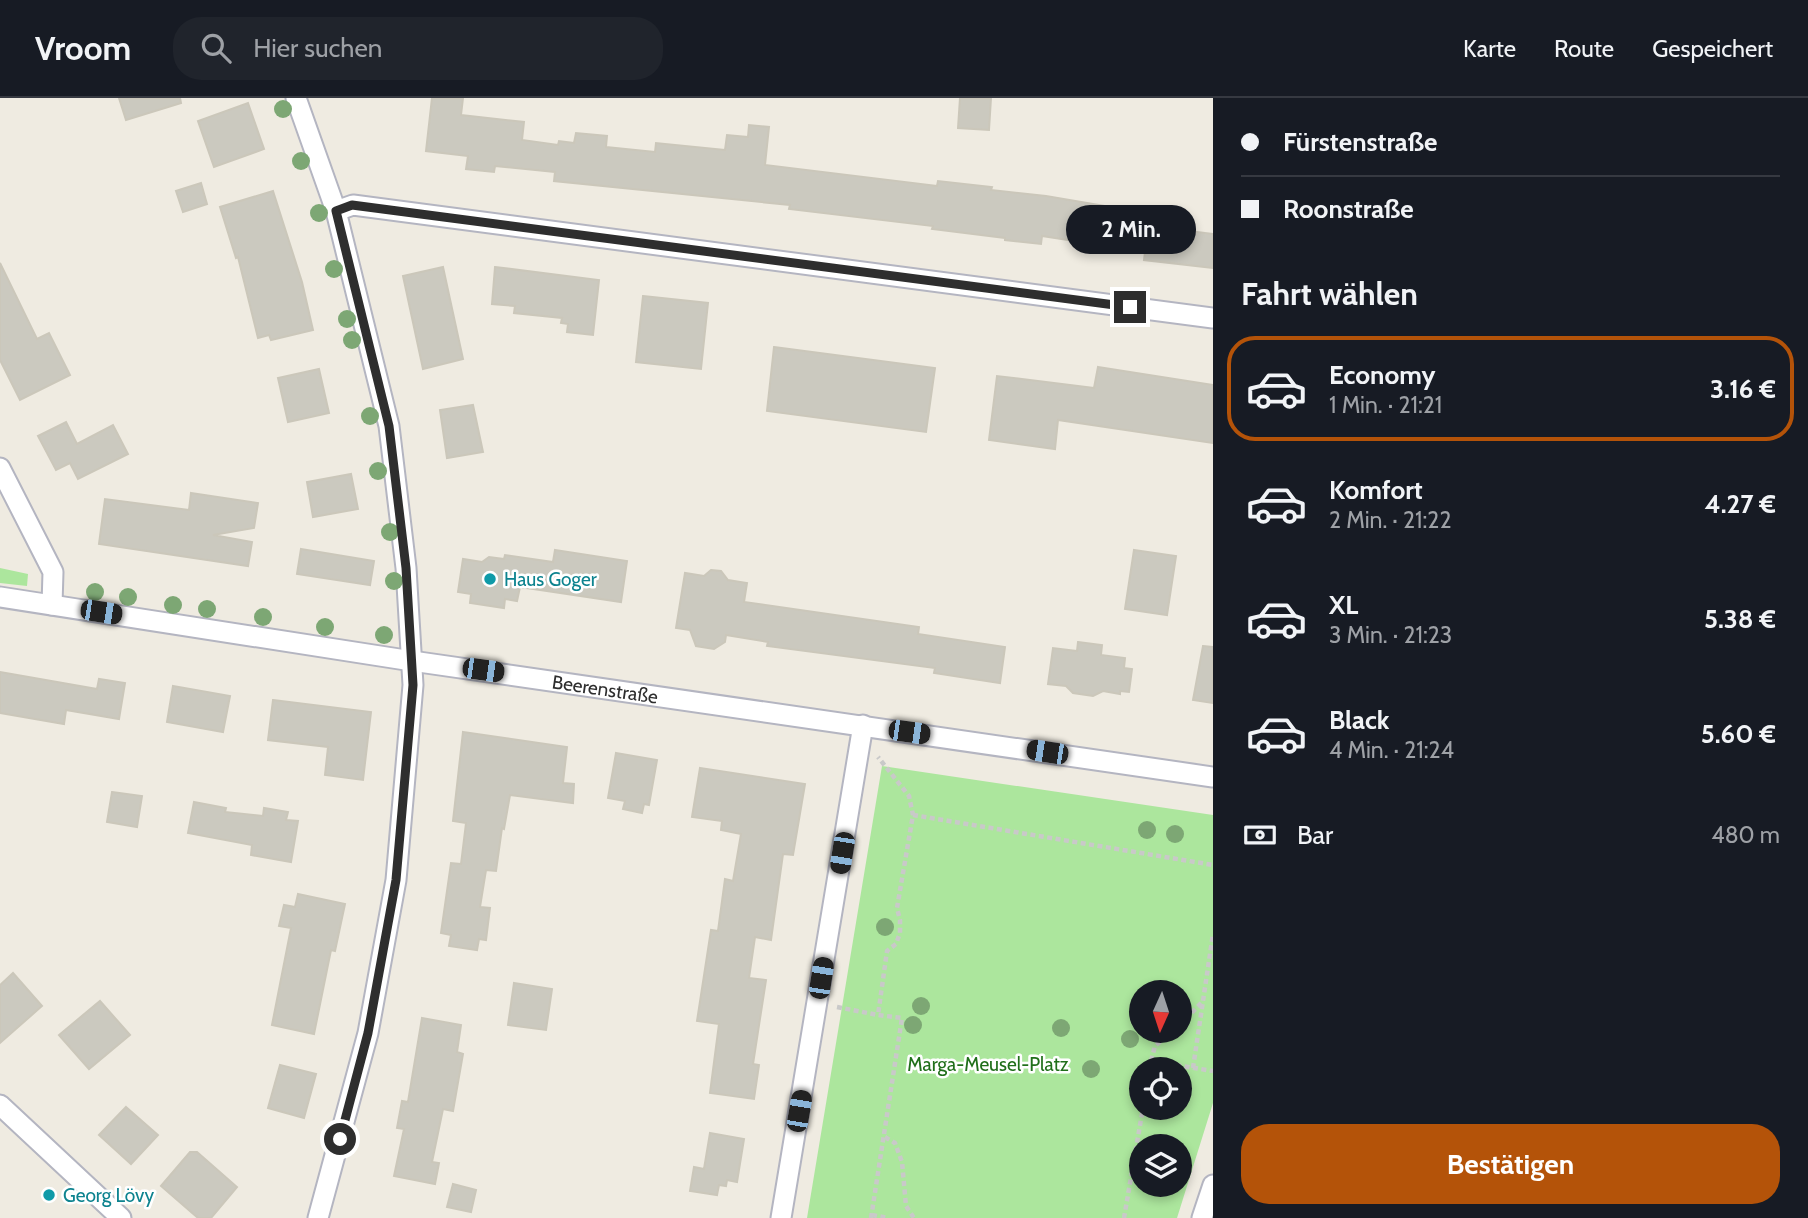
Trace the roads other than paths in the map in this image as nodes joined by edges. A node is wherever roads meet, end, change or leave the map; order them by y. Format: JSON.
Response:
{"nodes":[{"id":1,"x":296,"y":98,"type":"edge"},
{"id":2,"x":336,"y":211,"type":"junction"},
{"id":3,"x":1213,"y":318,"type":"edge"},
{"id":4,"x":0,"y":468,"type":"edge"},
{"id":5,"x":0,"y":597,"type":"edge"},
{"id":6,"x":52,"y":605,"type":"junction"},
{"id":7,"x":412,"y":661,"type":"junction"},
{"id":8,"x":863,"y":725,"type":"junction"},
{"id":9,"x":1213,"y":778,"type":"edge"},
{"id":10,"x":0,"y":1105,"type":"edge"},
{"id":11,"x":1213,"y":1185,"type":"edge"},
{"id":12,"x":121,"y":1218,"type":"edge"},
{"id":13,"x":318,"y":1218,"type":"edge"},
{"id":14,"x":781,"y":1218,"type":"edge"},
{"id":15,"x":1202,"y":1218,"type":"edge"}],
"edges":[{"from":1,"to":2,"type":"street"},
{"from":2,"to":3,"type":"street"},
{"from":2,"to":7,"type":"street"},
{"from":4,"to":6,"type":"street"},
{"from":5,"to":6,"type":"street","name":"Beerenstraße"},
{"from":6,"to":7,"type":"street","name":"Beerenstraße"},
{"from":7,"to":8,"type":"street","name":"Beerenstraße"},
{"from":7,"to":13,"type":"street"},
{"from":8,"to":9,"type":"street","name":"Beerenstraße"},
{"from":8,"to":14,"type":"street"},
{"from":10,"to":12,"type":"street"},
{"from":11,"to":15,"type":"street"}]}
